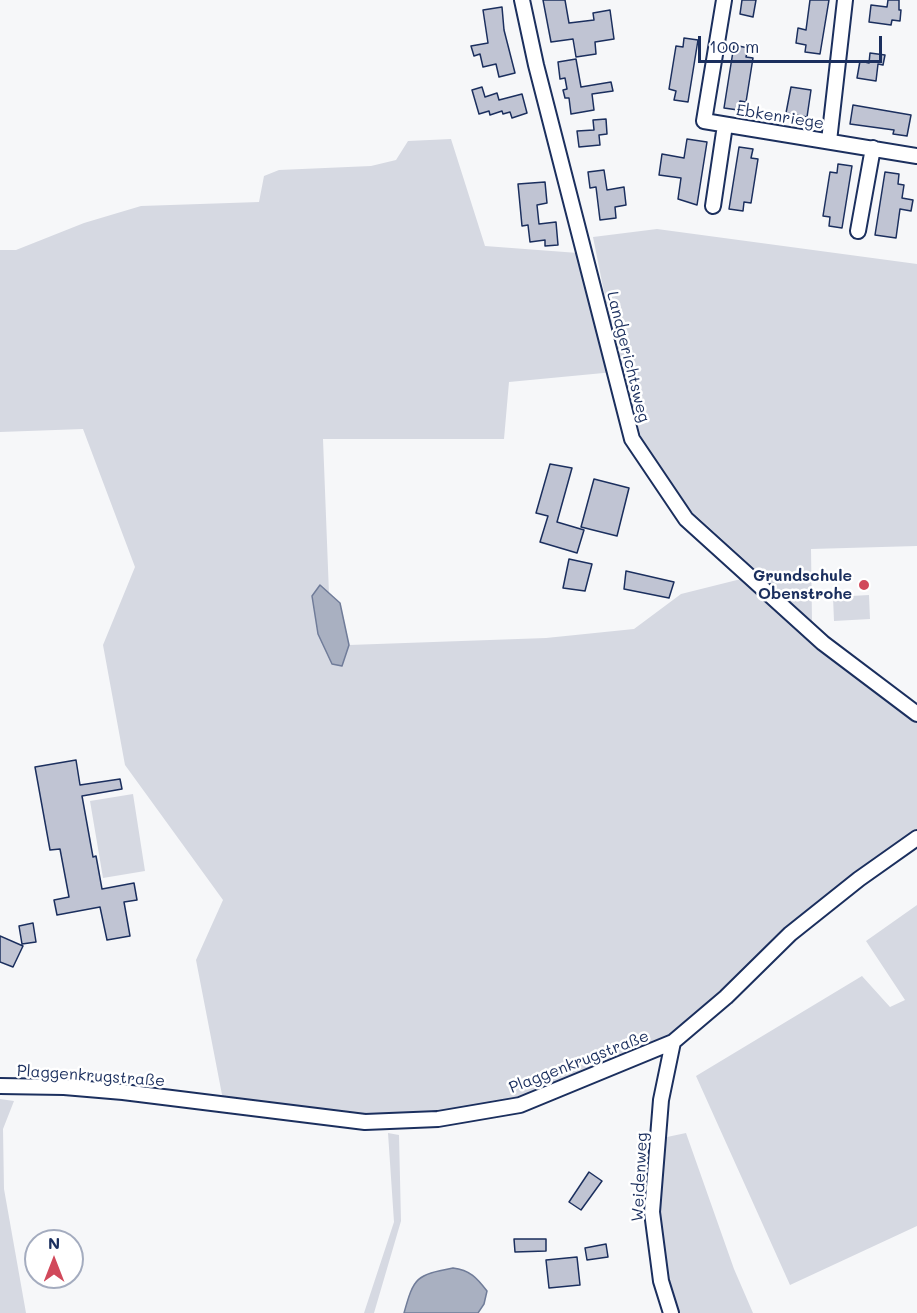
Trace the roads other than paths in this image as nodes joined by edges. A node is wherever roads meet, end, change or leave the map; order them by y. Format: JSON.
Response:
{"nodes":[{"id":1,"x":522,"y":0,"type":"edge"},
{"id":2,"x":724,"y":0,"type":"edge"},
{"id":3,"x":845,"y":0,"type":"edge"},
{"id":4,"x":725,"y":125,"type":"junction"},
{"id":5,"x":829,"y":141,"type":"junction"},
{"id":6,"x":873,"y":148,"type":"junction"},
{"id":7,"x":917,"y":156,"type":"edge"},
{"id":8,"x":713,"y":206,"type":"dead end"},
{"id":9,"x":858,"y":231,"type":"dead end"},
{"id":10,"x":917,"y":714,"type":"edge"},
{"id":11,"x":917,"y":838,"type":"edge"},
{"id":12,"x":673,"y":1042,"type":"junction"},
{"id":13,"x":0,"y":1086,"type":"edge"},
{"id":14,"x":671,"y":1313,"type":"edge"}],
"edges":[{"from":1,"to":10,"type":"street","name":"Landgerichtsweg"},
{"from":2,"to":4,"type":"street","name":"Ebkenriege"},
{"from":3,"to":5,"type":"street","name":"Ebkenriege"},
{"from":4,"to":5,"type":"street","name":"Ebkenriege"},
{"from":4,"to":8,"type":"street","name":"Ebkenriege"},
{"from":5,"to":6,"type":"street","name":"Ebkenriege"},
{"from":6,"to":7,"type":"street","name":"Ebkenriege"},
{"from":6,"to":9,"type":"street"},
{"from":11,"to":12,"type":"street","name":"Plaggenkrugstraße"},
{"from":12,"to":13,"type":"street","name":"Plaggenkrugstraße"},
{"from":12,"to":14,"type":"street","name":"Weidenweg"}]}
